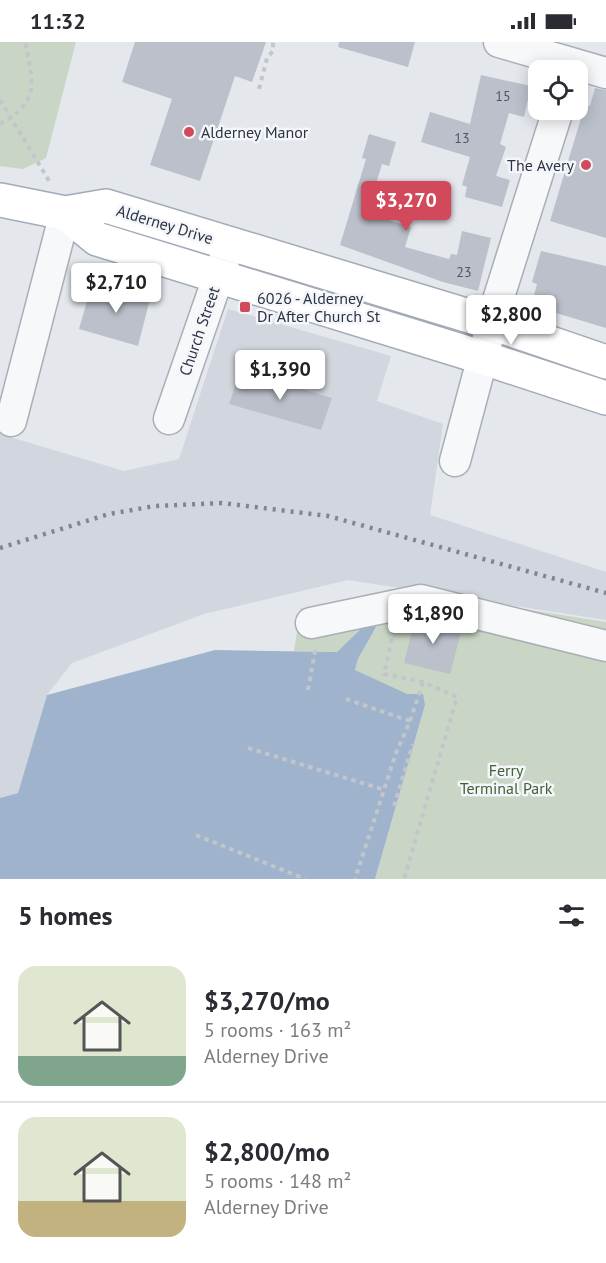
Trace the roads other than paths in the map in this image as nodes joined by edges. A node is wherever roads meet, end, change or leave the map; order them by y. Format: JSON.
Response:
{"nodes":[{"id":1,"x":499,"y":42,"type":"edge"},
{"id":2,"x":574,"y":59,"type":"edge"},
{"id":3,"x":606,"y":73,"type":"edge"},
{"id":4,"x":555,"y":120,"type":"edge"},
{"id":5,"x":0,"y":200,"type":"edge"},
{"id":6,"x":65,"y":213,"type":"junction"},
{"id":7,"x":230,"y":243,"type":"junction"},
{"id":8,"x":218,"y":276,"type":"junction"},
{"id":9,"x":492,"y":323,"type":"junction"},
{"id":10,"x":484,"y":357,"type":"junction"},
{"id":11,"x":606,"y":362,"type":"edge"},
{"id":12,"x":606,"y":398,"type":"edge"},
{"id":13,"x":169,"y":419,"type":"dead end"},
{"id":14,"x":11,"y":421,"type":"dead end"},
{"id":15,"x":455,"y":461,"type":"dead end"},
{"id":16,"x":313,"y":637,"type":"road end"},
{"id":17,"x":606,"y":646,"type":"edge"}],
"edges":[{"from":1,"to":2,"type":"street"},
{"from":2,"to":3,"type":"street"},
{"from":4,"to":9,"type":"street"},
{"from":5,"to":6,"type":"main road"},
{"from":6,"to":7,"type":"main road","name":"Alderney Drive"},
{"from":6,"to":8,"type":"main road","name":"Alderney Drive"},
{"from":6,"to":14,"type":"street"},
{"from":7,"to":8,"type":"street","name":"Church Street"},
{"from":7,"to":9,"type":"main road","name":"Alderney Drive"},
{"from":8,"to":10,"type":"main road","name":"Alderney Drive"},
{"from":8,"to":13,"type":"street","name":"Church Street"},
{"from":9,"to":10,"type":"street"},
{"from":9,"to":11,"type":"main road","name":"Alderney Drive"},
{"from":10,"to":12,"type":"main road","name":"Alderney Drive"},
{"from":10,"to":15,"type":"street"},
{"from":16,"to":17,"type":"street"}]}
